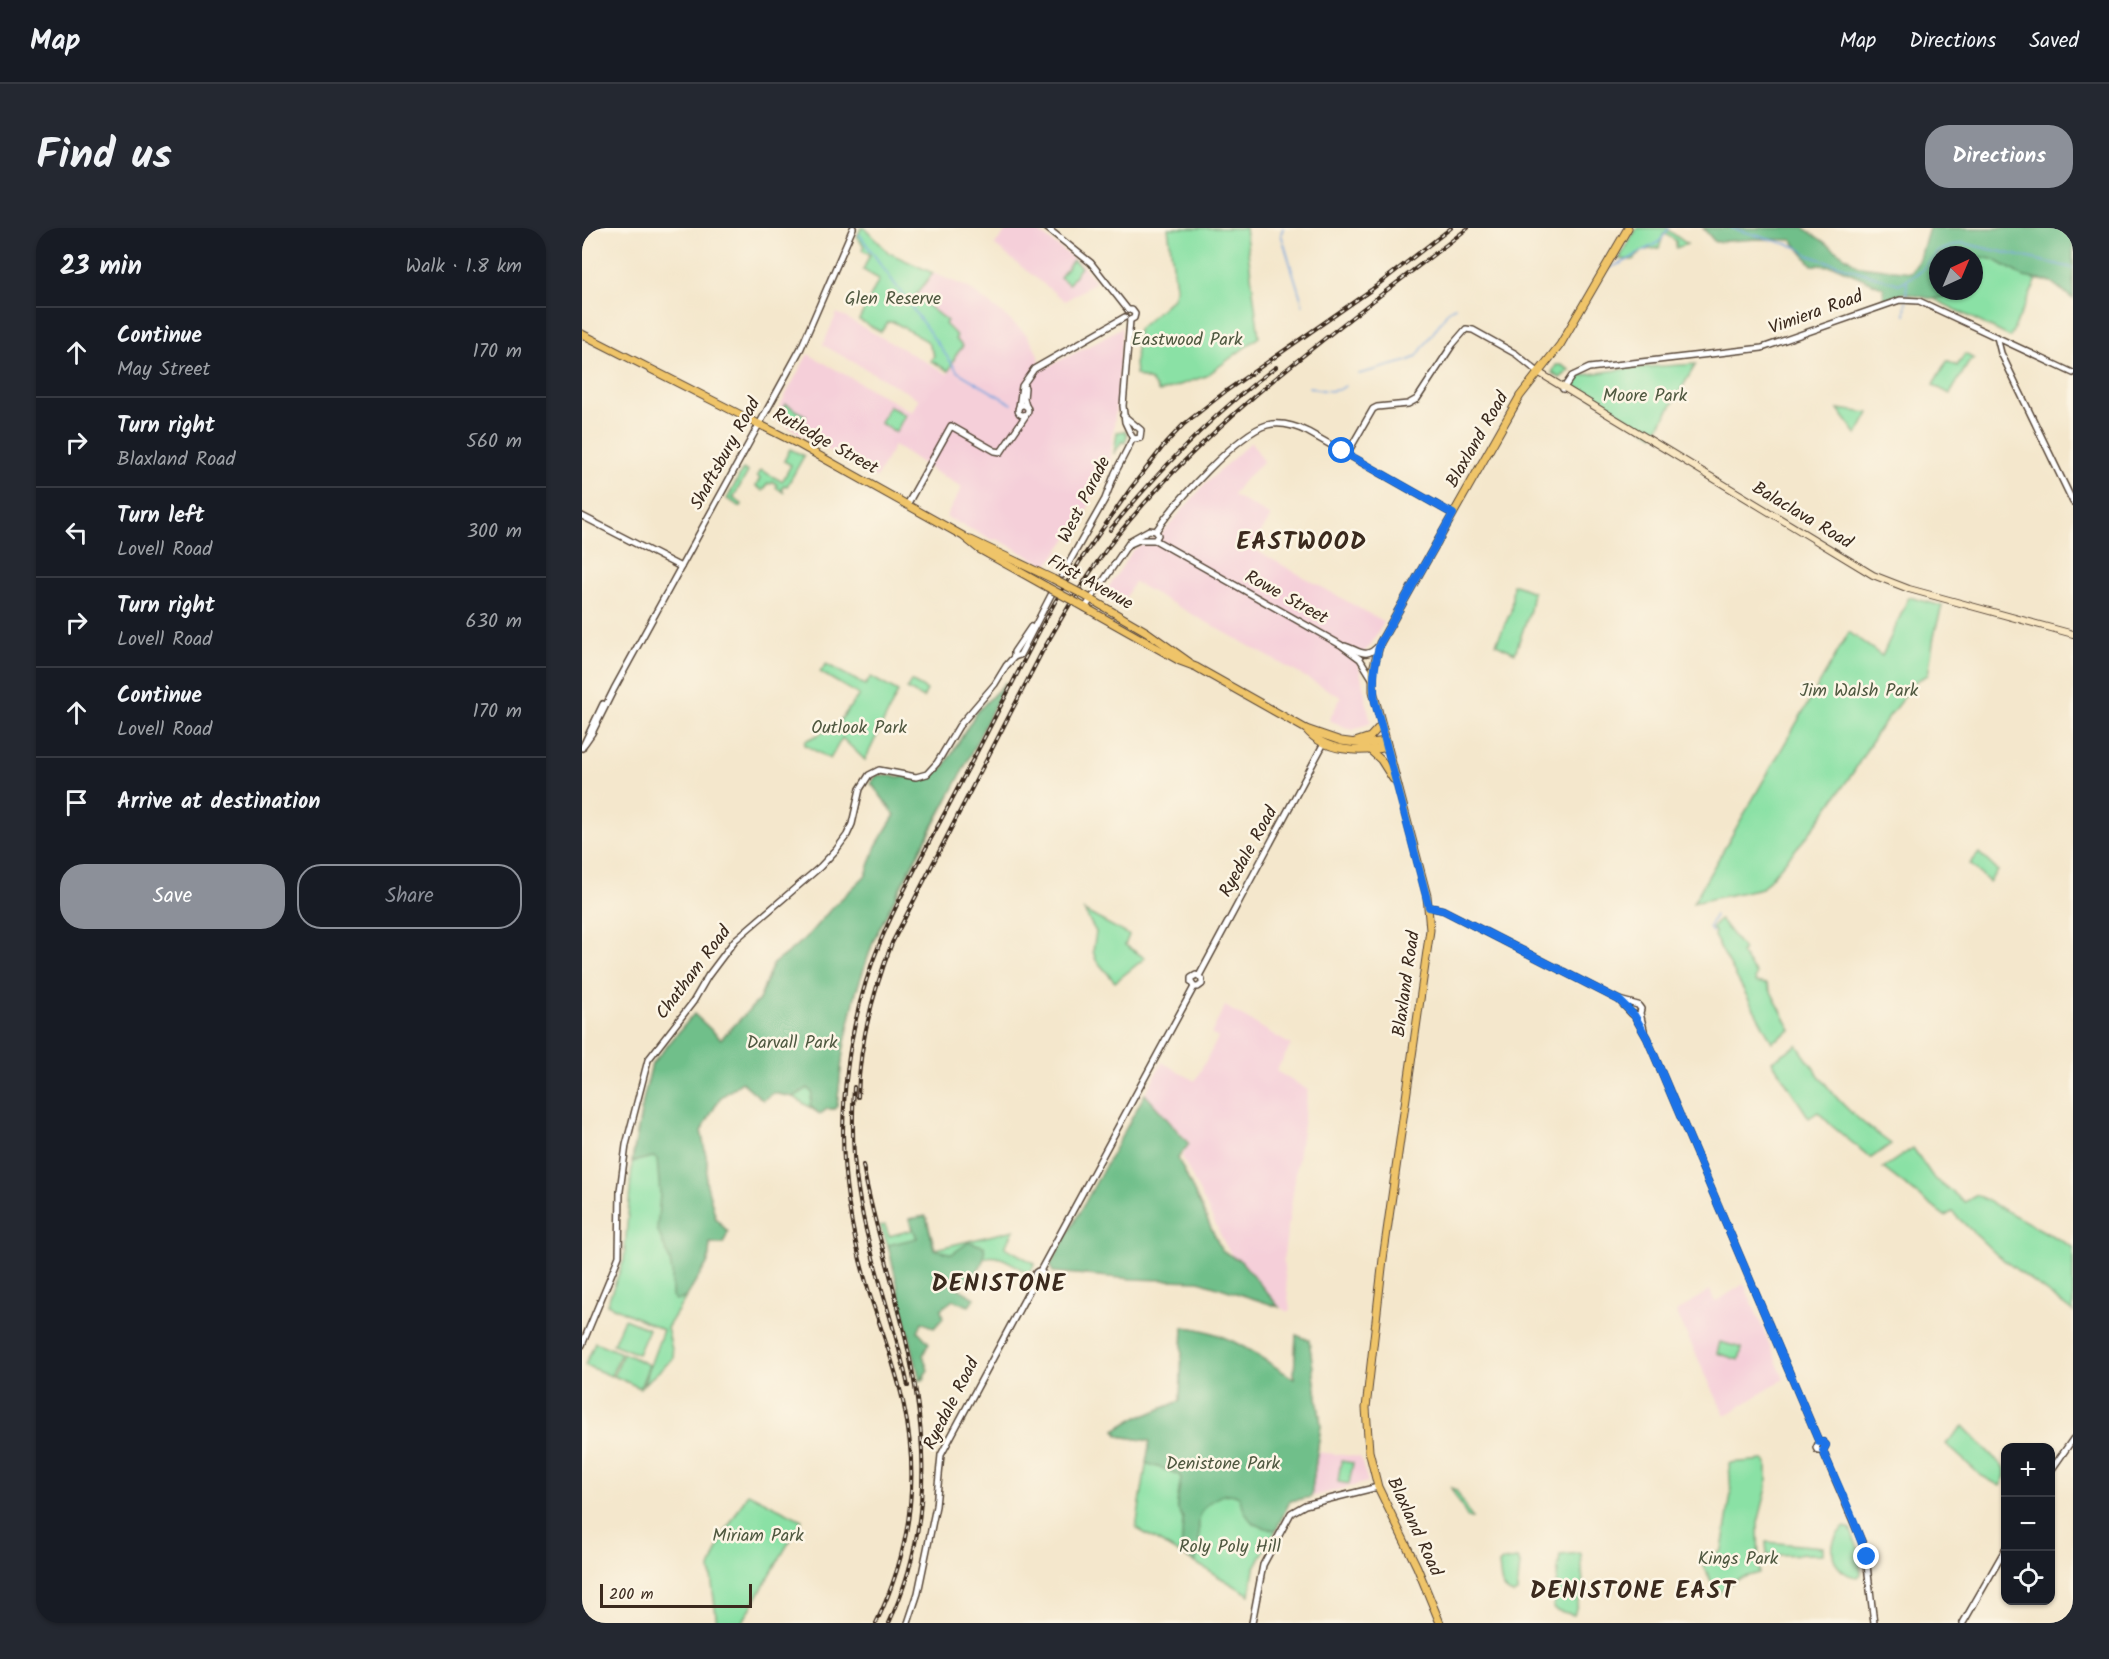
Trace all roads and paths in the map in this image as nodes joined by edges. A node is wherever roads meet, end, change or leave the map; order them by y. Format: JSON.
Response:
{"nodes":[{"id":1,"x":853,"y":228,"type":"edge"},
{"id":2,"x":1047,"y":228,"type":"edge"},
{"id":3,"x":1628,"y":228,"type":"edge"},
{"id":4,"x":1128,"y":310,"type":"junction"},
{"id":5,"x":1128,"y":319,"type":"junction"},
{"id":6,"x":582,"y":334,"type":"edge"},
{"id":7,"x":1997,"y":337,"type":"junction"},
{"id":8,"x":1538,"y":372,"type":"junction"},
{"id":9,"x":2073,"y":373,"type":"edge"},
{"id":10,"x":1024,"y":383,"type":"junction"},
{"id":11,"x":1563,"y":389,"type":"junction"},
{"id":12,"x":1021,"y":412,"type":"junction"},
{"id":13,"x":1123,"y":415,"type":"junction"},
{"id":14,"x":760,"y":424,"type":"junction"},
{"id":15,"x":1138,"y":428,"type":"junction"},
{"id":16,"x":1132,"y":436,"type":"junction"},
{"id":17,"x":1347,"y":454,"type":"junction"},
{"id":18,"x":2073,"y":502,"type":"edge"},
{"id":19,"x":907,"y":506,"type":"junction"},
{"id":20,"x":1453,"y":514,"type":"junction"},
{"id":21,"x":582,"y":516,"type":"edge"},
{"id":22,"x":1156,"y":531,"type":"junction"},
{"id":23,"x":1146,"y":533,"type":"junction"},
{"id":24,"x":963,"y":536,"type":"junction"},
{"id":25,"x":1152,"y":540,"type":"junction"},
{"id":26,"x":1125,"y":548,"type":"junction"},
{"id":27,"x":681,"y":567,"type":"junction"},
{"id":28,"x":1062,"y":575,"type":"dead end"},
{"id":29,"x":1051,"y":577,"type":"junction"},
{"id":30,"x":1049,"y":591,"type":"junction"},
{"id":31,"x":1091,"y":598,"type":"junction"},
{"id":32,"x":1085,"y":608,"type":"junction"},
{"id":33,"x":2073,"y":634,"type":"edge"},
{"id":34,"x":1380,"y":643,"type":"junction"},
{"id":35,"x":1341,"y":645,"type":"junction"},
{"id":36,"x":1196,"y":667,"type":"junction"},
{"id":37,"x":1373,"y":680,"type":"junction"},
{"id":38,"x":1382,"y":725,"type":"junction"},
{"id":39,"x":1305,"y":729,"type":"junction"},
{"id":40,"x":1353,"y":742,"type":"junction"},
{"id":41,"x":1324,"y":743,"type":"junction"},
{"id":42,"x":1386,"y":744,"type":"junction"},
{"id":43,"x":583,"y":745,"type":"edge"},
{"id":44,"x":1371,"y":751,"type":"junction"},
{"id":45,"x":1398,"y":786,"type":"junction"},
{"id":46,"x":1429,"y":907,"type":"junction"},
{"id":47,"x":1619,"y":1000,"type":"junction"},
{"id":48,"x":1635,"y":1004,"type":"junction"},
{"id":49,"x":1635,"y":1013,"type":"junction"},
{"id":50,"x":582,"y":1345,"type":"edge"},
{"id":51,"x":2073,"y":1439,"type":"edge"},
{"id":52,"x":2055,"y":1465,"type":"edge"},
{"id":53,"x":1378,"y":1487,"type":"junction"},
{"id":54,"x":2004,"y":1551,"type":"edge"},
{"id":55,"x":908,"y":1623,"type":"edge"},
{"id":56,"x":1252,"y":1623,"type":"edge"},
{"id":57,"x":1440,"y":1623,"type":"edge"},
{"id":58,"x":1874,"y":1623,"type":"edge"},
{"id":59,"x":1963,"y":1623,"type":"edge"}],
"edges":[{"from":1,"to":14,"type":"street","name":"Shaftsbury Road"},
{"from":2,"to":4,"type":"street"},
{"from":3,"to":8,"type":"main road","name":"Blaxland Road"},
{"from":4,"to":5,"type":"street"},
{"from":4,"to":5,"type":"street"},
{"from":5,"to":10,"type":"street"},
{"from":5,"to":13,"type":"street"},
{"from":6,"to":14,"type":"main road","name":"Rutledge Street"},
{"from":7,"to":9,"type":"street","name":"Vimiera Road"},
{"from":7,"to":11,"type":"street","name":"Vimiera Road"},
{"from":7,"to":18,"type":"street"},
{"from":8,"to":11,"type":"main road","name":"Balaclava Road"},
{"from":8,"to":17,"type":"street"},
{"from":8,"to":20,"type":"main road","name":"Blaxland Road"},
{"from":10,"to":12,"type":"street"},
{"from":10,"to":12,"type":"street"},
{"from":11,"to":33,"type":"main road","name":"Balaclava Road"},
{"from":12,"to":19,"type":"street"},
{"from":13,"to":15,"type":"street"},
{"from":13,"to":16,"type":"street"},
{"from":14,"to":19,"type":"main road","name":"Rutledge Street"},
{"from":14,"to":27,"type":"street","name":"Shaftsbury Road"},
{"from":15,"to":16,"type":"street"},
{"from":15,"to":16,"type":"street"},
{"from":16,"to":28,"type":"street","name":"West Parade"},
{"from":17,"to":20,"type":"street"},
{"from":17,"to":22,"type":"street"},
{"from":19,"to":24,"type":"main road","name":"Rutledge Street"},
{"from":20,"to":34,"type":"main road","name":"Blaxland Road"},
{"from":21,"to":27,"type":"street"},
{"from":22,"to":23,"type":"street"},
{"from":22,"to":25,"type":"street"},
{"from":23,"to":25,"type":"street"},
{"from":23,"to":26,"type":"street"},
{"from":24,"to":29,"type":"main road","name":"First Avenue"},
{"from":24,"to":30,"type":"main road","name":"Rutledge Street"},
{"from":25,"to":26,"type":"street"},
{"from":25,"to":35,"type":"street","name":"Rowe Street"},
{"from":26,"to":31,"type":"street"},
{"from":27,"to":43,"type":"street","name":"Shaftsbury Road"},
{"from":29,"to":30,"type":"main road"},
{"from":29,"to":31,"type":"main road","name":"First Avenue","bridge":true},
{"from":30,"to":32,"type":"main road","name":"First Avenue","bridge":true},
{"from":30,"to":50,"type":"street","name":"Chatham Road"},
{"from":31,"to":32,"type":"street"},
{"from":31,"to":36,"type":"main road","name":"First Avenue"},
{"from":32,"to":36,"type":"main road","name":"First Avenue"},
{"from":34,"to":35,"type":"street","name":"Rowe Street"},
{"from":34,"to":37,"type":"main road","name":"Blaxland Road"},
{"from":35,"to":37,"type":"street","name":"Rowe Street"},
{"from":36,"to":39,"type":"main road","name":"First Avenue"},
{"from":37,"to":38,"type":"main road","name":"Blaxland Road"},
{"from":38,"to":40,"type":"main road"},
{"from":38,"to":42,"type":"main road","name":"Blaxland Road"},
{"from":39,"to":40,"type":"main road","name":"First Avenue"},
{"from":39,"to":41,"type":"main road","name":"First Avenue"},
{"from":40,"to":42,"type":"main road","name":"First Avenue"},
{"from":41,"to":44,"type":"main road","name":"First Avenue"},
{"from":41,"to":55,"type":"street","name":"Ryedale Road"},
{"from":42,"to":44,"type":"main road","name":"First Avenue"},
{"from":42,"to":45,"type":"main road","name":"Blaxland Road"},
{"from":44,"to":45,"type":"main road"},
{"from":45,"to":46,"type":"main road","name":"Blaxland Road"},
{"from":46,"to":47,"type":"street"},
{"from":46,"to":53,"type":"main road","name":"Blaxland Road"},
{"from":47,"to":48,"type":"street"},
{"from":47,"to":49,"type":"street"},
{"from":48,"to":49,"type":"street"},
{"from":48,"to":49,"type":"street"},
{"from":49,"to":58,"type":"street"},
{"from":51,"to":52,"type":"street"},
{"from":53,"to":56,"type":"street"},
{"from":53,"to":57,"type":"main road","name":"Blaxland Road"},
{"from":54,"to":59,"type":"street"}]}
